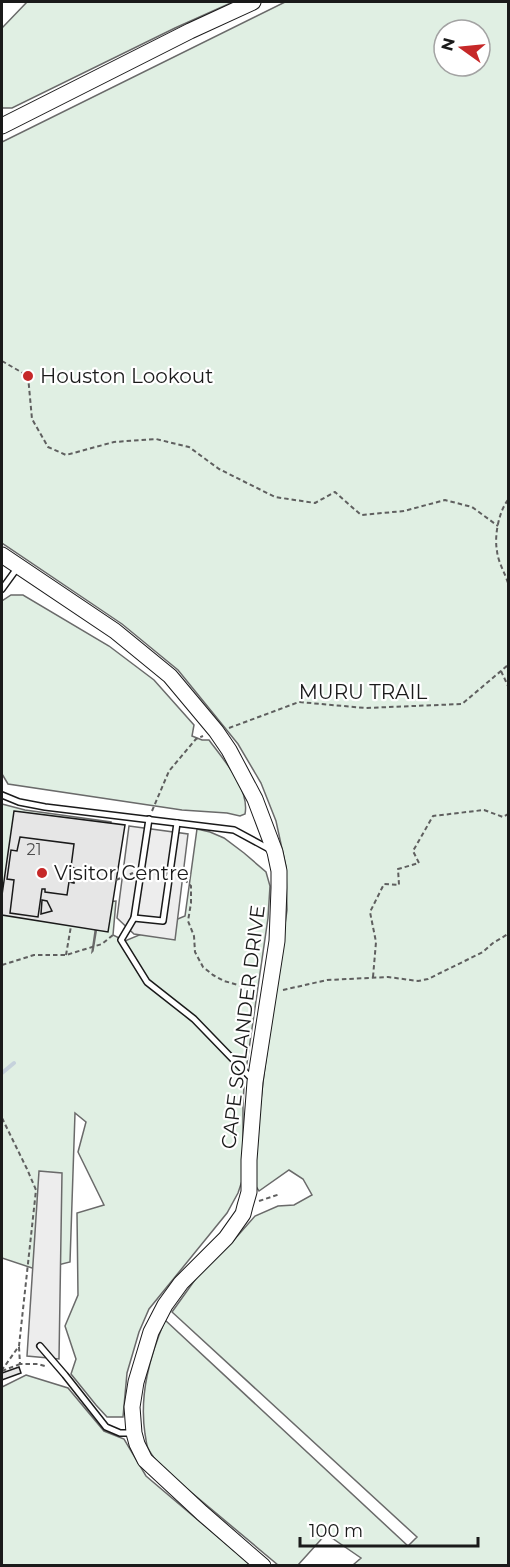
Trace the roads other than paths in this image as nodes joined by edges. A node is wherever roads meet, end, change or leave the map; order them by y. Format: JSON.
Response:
{"nodes":[{"id":1,"x":253,"y":2,"type":"edge"},
{"id":2,"x":2,"y":126,"type":"edge"},
{"id":3,"x":2,"y":555,"type":"edge"},
{"id":4,"x":18,"y":566,"type":"junction"},
{"id":5,"x":2,"y":589,"type":"edge"},
{"id":6,"x":2,"y":795,"type":"edge"},
{"id":7,"x":149,"y":819,"type":"junction"},
{"id":8,"x":177,"y":823,"type":"junction"},
{"id":9,"x":275,"y":852,"type":"junction"},
{"id":10,"x":134,"y":918,"type":"junction"},
{"id":11,"x":255,"y":1083,"type":"junction"},
{"id":12,"x":40,"y":1346,"type":"dead end"},
{"id":13,"x":134,"y":1433,"type":"junction"},
{"id":14,"x":263,"y":1566,"type":"edge"}],
"edges":[{"from":1,"to":2,"type":"street"},
{"from":3,"to":4,"type":"street","name":"CAPE SOLANDER DRIVE"},
{"from":4,"to":5,"type":"lane"},
{"from":4,"to":9,"type":"street","name":"CAPE SOLANDER DRIVE"},
{"from":6,"to":7,"type":"lane"},
{"from":7,"to":8,"type":"lane"},
{"from":7,"to":10,"type":"lane"},
{"from":8,"to":9,"type":"lane"},
{"from":8,"to":10,"type":"lane"},
{"from":9,"to":11,"type":"street","name":"CAPE SOLANDER DRIVE"},
{"from":10,"to":11,"type":"lane"},
{"from":11,"to":13,"type":"street","name":"CAPE SOLANDER DRIVE"},
{"from":12,"to":13,"type":"lane"},
{"from":13,"to":14,"type":"street","name":"CAPE SOLANDER DRIVE"}]}
